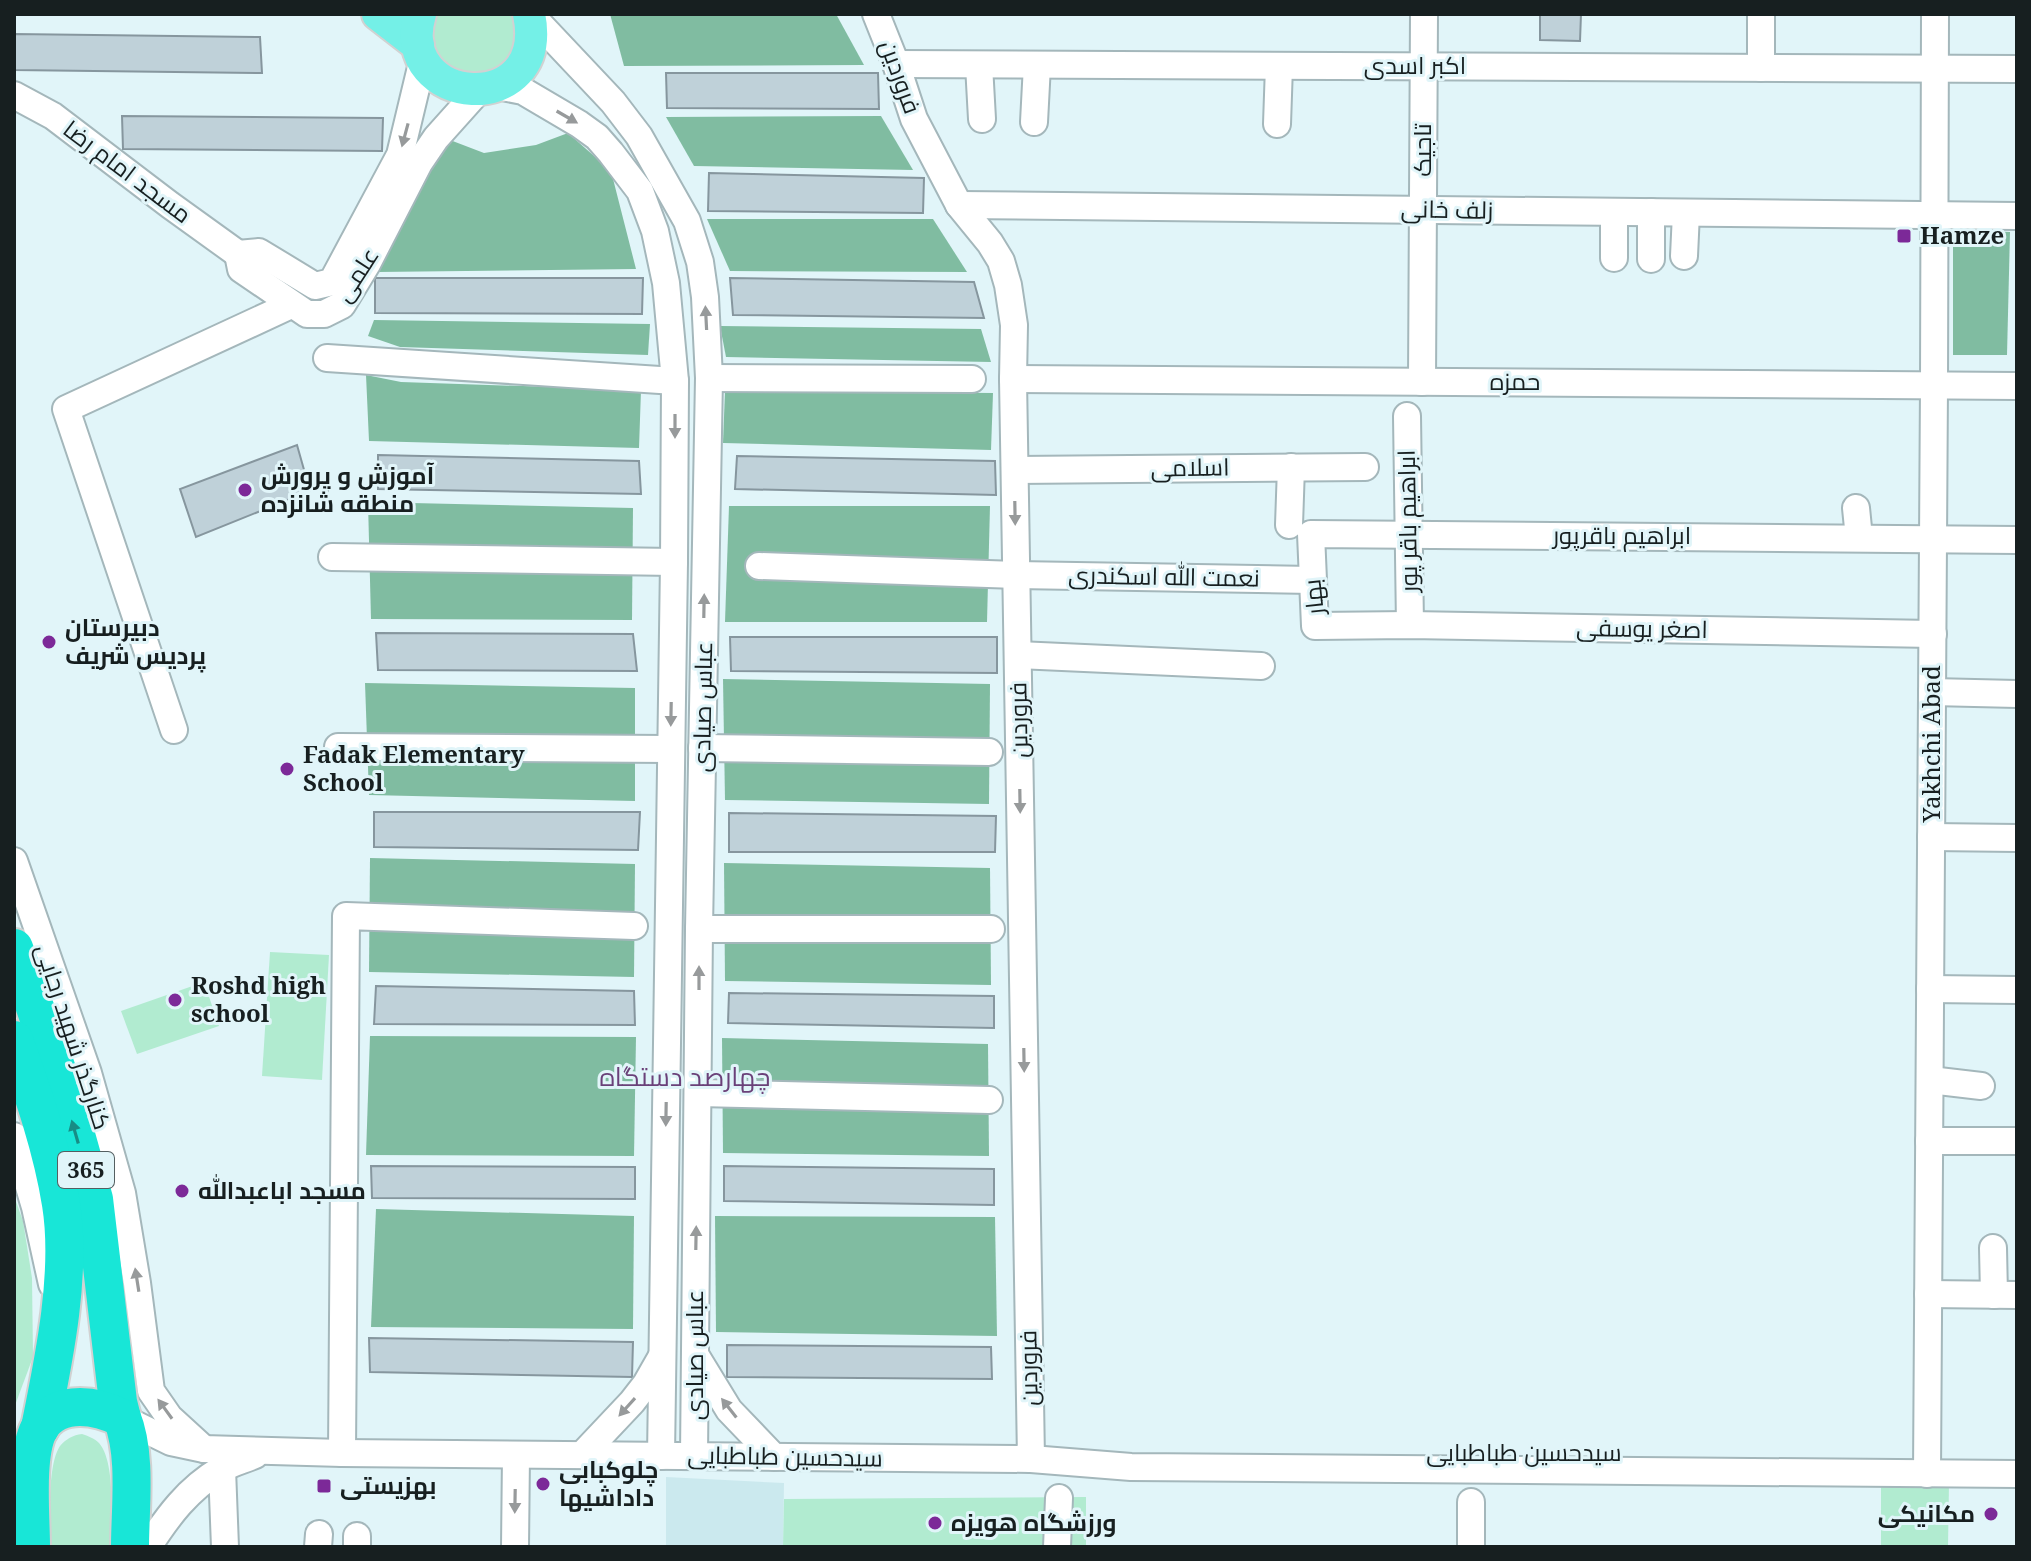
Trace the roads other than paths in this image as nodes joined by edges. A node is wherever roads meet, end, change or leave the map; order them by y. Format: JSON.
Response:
{"nodes":[{"id":1,"x":378,"y":14,"type":"edge"},
{"id":2,"x":530,"y":14,"type":"edge"},
{"id":3,"x":876,"y":14,"type":"edge"},
{"id":4,"x":1424,"y":14,"type":"edge"},
{"id":5,"x":1761,"y":14,"type":"edge"},
{"id":6,"x":1935,"y":14,"type":"edge"},
{"id":7,"x":420,"y":39,"type":"edge"},
{"id":8,"x":896,"y":64,"type":"junction"},
{"id":9,"x":979,"y":65,"type":"junction"},
{"id":10,"x":1037,"y":65,"type":"junction"},
{"id":11,"x":1279,"y":66,"type":"junction"},
{"id":12,"x":1424,"y":66,"type":"junction"},
{"id":13,"x":1761,"y":68,"type":"junction"},
{"id":14,"x":1935,"y":68,"type":"junction"},
{"id":15,"x":2017,"y":69,"type":"edge"},
{"id":16,"x":488,"y":88,"type":"junction"},
{"id":17,"x":14,"y":95,"type":"edge"},
{"id":18,"x":982,"y":119,"type":"dead end"},
{"id":19,"x":1034,"y":122,"type":"dead end"},
{"id":20,"x":1277,"y":124,"type":"dead end"},
{"id":21,"x":959,"y":205,"type":"junction"},
{"id":22,"x":1423,"y":210,"type":"junction"},
{"id":23,"x":1614,"y":212,"type":"junction"},
{"id":24,"x":1651,"y":212,"type":"junction"},
{"id":25,"x":1686,"y":213,"type":"junction"},
{"id":26,"x":1934,"y":215,"type":"junction"},
{"id":27,"x":2017,"y":216,"type":"edge"},
{"id":28,"x":238,"y":254,"type":"junction"},
{"id":29,"x":1684,"y":256,"type":"dead end"},
{"id":30,"x":1614,"y":258,"type":"dead end"},
{"id":31,"x":1651,"y":259,"type":"dead end"},
{"id":32,"x":315,"y":286,"type":"junction"},
{"id":33,"x":299,"y":310,"type":"junction"},
{"id":34,"x":327,"y":358,"type":"dead end"},
{"id":35,"x":709,"y":378,"type":"junction"},
{"id":36,"x":972,"y":379,"type":"dead end"},
{"id":37,"x":1013,"y":379,"type":"junction"},
{"id":38,"x":675,"y":381,"type":"junction"},
{"id":39,"x":1422,"y":382,"type":"junction"},
{"id":40,"x":1934,"y":386,"type":"junction"},
{"id":41,"x":2017,"y":386,"type":"edge"},
{"id":42,"x":1407,"y":416,"type":"dead end"},
{"id":43,"x":1291,"y":467,"type":"junction"},
{"id":44,"x":1365,"y":467,"type":"dead end"},
{"id":45,"x":1015,"y":470,"type":"junction"},
{"id":46,"x":1856,"y":508,"type":"dead end"},
{"id":47,"x":1300,"y":530,"type":"junction"},
{"id":48,"x":1409,"y":534,"type":"junction"},
{"id":49,"x":1859,"y":538,"type":"junction"},
{"id":50,"x":1933,"y":538,"type":"junction"},
{"id":51,"x":2017,"y":540,"type":"edge"},
{"id":52,"x":332,"y":557,"type":"dead end"},
{"id":53,"x":674,"y":562,"type":"junction"},
{"id":54,"x":759,"y":566,"type":"dead end"},
{"id":55,"x":1016,"y":575,"type":"junction"},
{"id":56,"x":1312,"y":580,"type":"junction"},
{"id":57,"x":1410,"y":625,"type":"junction"},
{"id":58,"x":1352,"y":626,"type":"joint"},
{"id":59,"x":1933,"y":634,"type":"junction"},
{"id":60,"x":1018,"y":655,"type":"junction"},
{"id":61,"x":1261,"y":666,"type":"dead end"},
{"id":62,"x":1932,"y":692,"type":"junction"},
{"id":63,"x":2017,"y":694,"type":"edge"},
{"id":64,"x":174,"y":730,"type":"dead end"},
{"id":65,"x":338,"y":747,"type":"dead end"},
{"id":66,"x":702,"y":748,"type":"junction"},
{"id":67,"x":670,"y":749,"type":"junction"},
{"id":68,"x":989,"y":752,"type":"dead end"},
{"id":69,"x":1931,"y":837,"type":"junction"},
{"id":70,"x":2017,"y":838,"type":"edge"},
{"id":71,"x":14,"y":861,"type":"edge"},
{"id":72,"x":634,"y":926,"type":"dead end"},
{"id":73,"x":699,"y":929,"type":"junction"},
{"id":74,"x":991,"y":929,"type":"dead end"},
{"id":75,"x":14,"y":948,"type":"edge"},
{"id":76,"x":1930,"y":989,"type":"junction"},
{"id":77,"x":2017,"y":990,"type":"edge"},
{"id":78,"x":14,"y":1040,"type":"edge"},
{"id":79,"x":1930,"y":1080,"type":"junction"},
{"id":80,"x":1981,"y":1086,"type":"dead end"},
{"id":81,"x":698,"y":1093,"type":"junction"},
{"id":82,"x":989,"y":1100,"type":"dead end"},
{"id":83,"x":14,"y":1136,"type":"edge"},
{"id":84,"x":1929,"y":1141,"type":"junction"},
{"id":85,"x":2017,"y":1141,"type":"edge"},
{"id":86,"x":1993,"y":1248,"type":"dead end"},
{"id":87,"x":1928,"y":1294,"type":"junction"},
{"id":88,"x":2005,"y":1295,"type":"edge"},
{"id":89,"x":54,"y":1352,"type":"junction"},
{"id":90,"x":694,"y":1352,"type":"junction"},
{"id":91,"x":664,"y":1353,"type":"junction"},
{"id":92,"x":129,"y":1355,"type":"junction"},
{"id":93,"x":122,"y":1418,"type":"junction"},
{"id":94,"x":40,"y":1428,"type":"junction"},
{"id":95,"x":342,"y":1453,"type":"junction"},
{"id":96,"x":516,"y":1455,"type":"junction"},
{"id":97,"x":582,"y":1455,"type":"junction"},
{"id":98,"x":661,"y":1456,"type":"junction"},
{"id":99,"x":694,"y":1456,"type":"junction"},
{"id":100,"x":774,"y":1457,"type":"junction"},
{"id":101,"x":2017,"y":1457,"type":"edge"},
{"id":102,"x":213,"y":1459,"type":"junction"},
{"id":103,"x":1031,"y":1459,"type":"junction"},
{"id":104,"x":1927,"y":1465,"type":"junction"},
{"id":105,"x":2017,"y":1474,"type":"edge"},
{"id":106,"x":1059,"y":1498,"type":"dead end"},
{"id":107,"x":1471,"y":1502,"type":"dead end"},
{"id":108,"x":31,"y":1547,"type":"edge"},
{"id":109,"x":130,"y":1547,"type":"edge"},
{"id":110,"x":148,"y":1547,"type":"edge"},
{"id":111,"x":225,"y":1547,"type":"edge"},
{"id":112,"x":515,"y":1547,"type":"edge"},
{"id":113,"x":1057,"y":1547,"type":"edge"},
{"id":114,"x":1471,"y":1547,"type":"edge"}],
"edges":[{"from":1,"to":7,"type":"main road"},
{"from":2,"to":16,"type":"main road"},
{"from":35,"to":2,"type":"street","name":"عباس صیادی","one_way":true},
{"from":3,"to":8,"type":"street","name":"فروردین"},
{"from":4,"to":12,"type":"street","name":"تاجیک"},
{"from":5,"to":13,"type":"street"},
{"from":6,"to":14,"type":"street","name":"Yakhchi Abad"},
{"from":7,"to":16,"type":"main road"},
{"from":7,"to":32,"type":"street","name":"علمی","one_way":true},
{"from":8,"to":9,"type":"street","name":"اکبر اسدی"},
{"from":8,"to":21,"type":"street","name":"فروردین"},
{"from":9,"to":10,"type":"street","name":"اکبر اسدی"},
{"from":9,"to":18,"type":"street"},
{"from":10,"to":11,"type":"street","name":"اکبر اسدی"},
{"from":10,"to":19,"type":"street"},
{"from":11,"to":12,"type":"street","name":"اکبر اسدی"},
{"from":11,"to":20,"type":"street"},
{"from":12,"to":13,"type":"street","name":"اکبر اسدی"},
{"from":12,"to":22,"type":"street","name":"تاجیک"},
{"from":13,"to":14,"type":"street","name":"اکبر اسدی"},
{"from":14,"to":15,"type":"street","name":"اکبر اسدی"},
{"from":14,"to":26,"type":"street","name":"Yakhchi Abad"},
{"from":16,"to":33,"type":"street","name":"علمی"},
{"from":16,"to":38,"type":"street","name":"عباس صیادی","one_way":true},
{"from":17,"to":28,"type":"street","name":"مسجد امام رضا"},
{"from":21,"to":22,"type":"street","name":"زلف خانی"},
{"from":21,"to":37,"type":"street","name":"فروردین"},
{"from":22,"to":23,"type":"street","name":"زلف خانی"},
{"from":22,"to":39,"type":"street","name":"تاجیک"},
{"from":23,"to":24,"type":"street","name":"زلف خانی"},
{"from":23,"to":30,"type":"street"},
{"from":24,"to":25,"type":"street","name":"زلف خانی"},
{"from":24,"to":31,"type":"street"},
{"from":25,"to":26,"type":"street","name":"زلف خانی"},
{"from":25,"to":29,"type":"street"},
{"from":26,"to":27,"type":"street","name":"زلف خانی"},
{"from":26,"to":40,"type":"street","name":"Yakhchi Abad"},
{"from":28,"to":32,"type":"street","name":"علمی"},
{"from":28,"to":33,"type":"street"},
{"from":32,"to":33,"type":"street"},
{"from":33,"to":64,"type":"street","name":"علمی"},
{"from":34,"to":38,"type":"street"},
{"from":35,"to":36,"type":"street"},
{"from":66,"to":35,"type":"street","name":"عباس صیادی","one_way":true},
{"from":37,"to":39,"type":"street","name":"حمزه"},
{"from":37,"to":45,"type":"street","name":"فروردین"},
{"from":38,"to":53,"type":"street","name":"عباس صیادی","one_way":true},
{"from":39,"to":40,"type":"street","name":"حمزه"},
{"from":40,"to":41,"type":"street","name":"حمزه"},
{"from":40,"to":50,"type":"street","name":"Yakhchi Abad"},
{"from":42,"to":48,"type":"street","name":"ابراهیم باقر پور"},
{"from":43,"to":44,"type":"street","name":"اسلامی"},
{"from":43,"to":45,"type":"street","name":"اسلامی"},
{"from":43,"to":47,"type":"street","name":"بهار"},
{"from":45,"to":55,"type":"street","name":"فروردین","one_way":true},
{"from":46,"to":49,"type":"street"},
{"from":47,"to":48,"type":"street","name":"ابراهیم باقرپور"},
{"from":47,"to":56,"type":"street","name":"بهار"},
{"from":48,"to":49,"type":"street","name":"ابراهیم باقرپور"},
{"from":48,"to":57,"type":"street","name":"ابراهیم باقر پور"},
{"from":49,"to":50,"type":"street","name":"ابراهیم باقرپور"},
{"from":50,"to":51,"type":"street","name":"ابراهیم باقرپور"},
{"from":50,"to":59,"type":"street","name":"Yakhchi Abad"},
{"from":52,"to":53,"type":"street"},
{"from":53,"to":67,"type":"street","name":"عباس صیادی","one_way":true},
{"from":54,"to":55,"type":"street","name":"نعمت الله اسکندری"},
{"from":55,"to":56,"type":"street","name":"نعمت الله اسکندری"},
{"from":55,"to":60,"type":"street","name":"فروردین"},
{"from":56,"to":58,"type":"street","name":"بهار"},
{"from":57,"to":58,"type":"street","name":"اصغر یوسفی"},
{"from":57,"to":59,"type":"street","name":"اصغر یوسفی"},
{"from":59,"to":62,"type":"street","name":"Yakhchi Abad"},
{"from":60,"to":61,"type":"street"},
{"from":60,"to":103,"type":"street","name":"فروردین","one_way":true},
{"from":62,"to":63,"type":"street"},
{"from":62,"to":69,"type":"street","name":"Yakhchi Abad"},
{"from":65,"to":67,"type":"street"},
{"from":66,"to":68,"type":"street"},
{"from":66,"to":73,"type":"street","name":"عباس صیادی"},
{"from":67,"to":91,"type":"street","name":"عباس صیادی","one_way":true},
{"from":69,"to":70,"type":"street"},
{"from":69,"to":76,"type":"street","name":"Yakhchi Abad"},
{"from":92,"to":71,"type":"street","name":"کنارگذر شهید رجایی","one_way":true},
{"from":72,"to":95,"type":"street"},
{"from":73,"to":74,"type":"street"},
{"from":81,"to":73,"type":"street","name":"عباس صیادی","one_way":true},
{"from":92,"to":75,"type":"highway","number":"365","one_way":true},
{"from":76,"to":77,"type":"street"},
{"from":76,"to":79,"type":"street","name":"Yakhchi Abad"},
{"from":78,"to":89,"type":"highway","number":"365"},
{"from":79,"to":80,"type":"street"},
{"from":79,"to":84,"type":"street","name":"Yakhchi Abad"},
{"from":81,"to":82,"type":"street"},
{"from":90,"to":81,"type":"street","name":"عباس صیادی","one_way":true},
{"from":83,"to":89,"type":"street"},
{"from":84,"to":85,"type":"street"},
{"from":84,"to":87,"type":"street","name":"Yakhchi Abad"},
{"from":86,"to":88,"type":"street"},
{"from":87,"to":88,"type":"street"},
{"from":87,"to":104,"type":"street","name":"Yakhchi Abad"},
{"from":89,"to":92,"type":"highway"},
{"from":89,"to":94,"type":"highway","number":"365"},
{"from":90,"to":99,"type":"street","name":"عباس صیادی"},
{"from":100,"to":90,"type":"street","one_way":true},
{"from":91,"to":97,"type":"street","one_way":true},
{"from":91,"to":98,"type":"street","name":"عباس صیادی"},
{"from":92,"to":93,"type":"highway","number":"365"},
{"from":102,"to":92,"type":"street","name":"کنارگذر شهید رجایی","one_way":true},
{"from":93,"to":94,"type":"highway"},
{"from":93,"to":102,"type":"street"},
{"from":93,"to":109,"type":"highway","number":"365"},
{"from":94,"to":108,"type":"highway","number":"365"},
{"from":95,"to":96,"type":"street","name":"سیدحسین طباطبایی"},
{"from":95,"to":102,"type":"street","name":"سیدحسین طباطبایی"},
{"from":96,"to":97,"type":"street","name":"سیدحسین طباطبایی"},
{"from":96,"to":112,"type":"street","one_way":true},
{"from":97,"to":98,"type":"street","name":"سیدحسین طباطبایی"},
{"from":98,"to":99,"type":"street","name":"سیدحسین طباطبایی"},
{"from":99,"to":100,"type":"street","name":"سیدحسین طباطبایی"},
{"from":100,"to":103,"type":"street","name":"سیدحسین طباطبایی"},
{"from":101,"to":104,"type":"street","name":"سیدحسین طباطبایی"},
{"from":102,"to":110,"type":"street"},
{"from":102,"to":111,"type":"street"},
{"from":103,"to":104,"type":"street","name":"سیدحسین طباطبایی"},
{"from":104,"to":105,"type":"street","name":"سیدحسین طباطبایی"},
{"from":106,"to":113,"type":"street"},
{"from":107,"to":114,"type":"street"}]}
